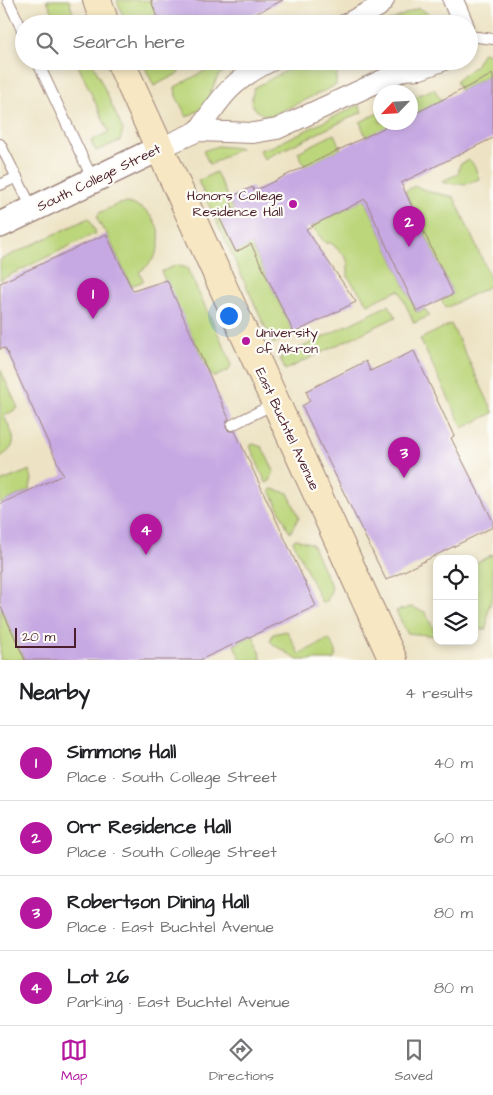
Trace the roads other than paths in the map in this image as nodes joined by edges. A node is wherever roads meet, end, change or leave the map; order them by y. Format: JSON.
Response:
{"nodes":[{"id":1,"x":8,"y":0,"type":"edge"},
{"id":2,"x":97,"y":0,"type":"edge"},
{"id":3,"x":384,"y":0,"type":"edge"},
{"id":4,"x":453,"y":0,"type":"edge"},
{"id":5,"x":15,"y":15,"type":"edge"},
{"id":6,"x":102,"y":15,"type":"edge"},
{"id":7,"x":363,"y":15,"type":"edge"},
{"id":8,"x":459,"y":15,"type":"edge"},
{"id":9,"x":478,"y":37,"type":"edge"},
{"id":10,"x":493,"y":39,"type":"edge"},
{"id":11,"x":41,"y":70,"type":"edge"},
{"id":12,"x":124,"y":70,"type":"edge"},
{"id":13,"x":252,"y":70,"type":"edge"},
{"id":14,"x":404,"y":70,"type":"edge"},
{"id":15,"x":198,"y":131,"type":"junction"},
{"id":16,"x":0,"y":144,"type":"edge"},
{"id":17,"x":160,"y":148,"type":"junction"},
{"id":18,"x":17,"y":177,"type":"junction"},
{"id":19,"x":94,"y":180,"type":"junction"},
{"id":20,"x":0,"y":185,"type":"edge"},
{"id":21,"x":33,"y":210,"type":"junction"},
{"id":22,"x":0,"y":225,"type":"edge"},
{"id":23,"x":275,"y":403,"type":"junction"},
{"id":24,"x":232,"y":425,"type":"dead end"},
{"id":25,"x":393,"y":660,"type":"edge"}],
"edges":[{"from":1,"to":5,"type":"lane"},
{"from":2,"to":6,"type":"main road"},
{"from":3,"to":7,"type":"street"},
{"from":4,"to":8,"type":"street"},
{"from":9,"to":10,"type":"lane"},
{"from":11,"to":19,"type":"lane"},
{"from":12,"to":17,"type":"main road","name":"East Buchtel Avenue"},
{"from":13,"to":15,"type":"street"},
{"from":14,"to":15,"type":"street","name":"South College Street"},
{"from":15,"to":17,"type":"street","name":"South College Street"},
{"from":16,"to":18,"type":"lane"},
{"from":17,"to":19,"type":"street","name":"South College Street"},
{"from":17,"to":23,"type":"main road","name":"East Buchtel Avenue"},
{"from":18,"to":20,"type":"lane"},
{"from":18,"to":21,"type":"lane"},
{"from":19,"to":21,"type":"street","name":"South College Street"},
{"from":21,"to":22,"type":"street","name":"South College Street"},
{"from":23,"to":24,"type":"lane"},
{"from":23,"to":25,"type":"main road","name":"East Buchtel Avenue"}]}
